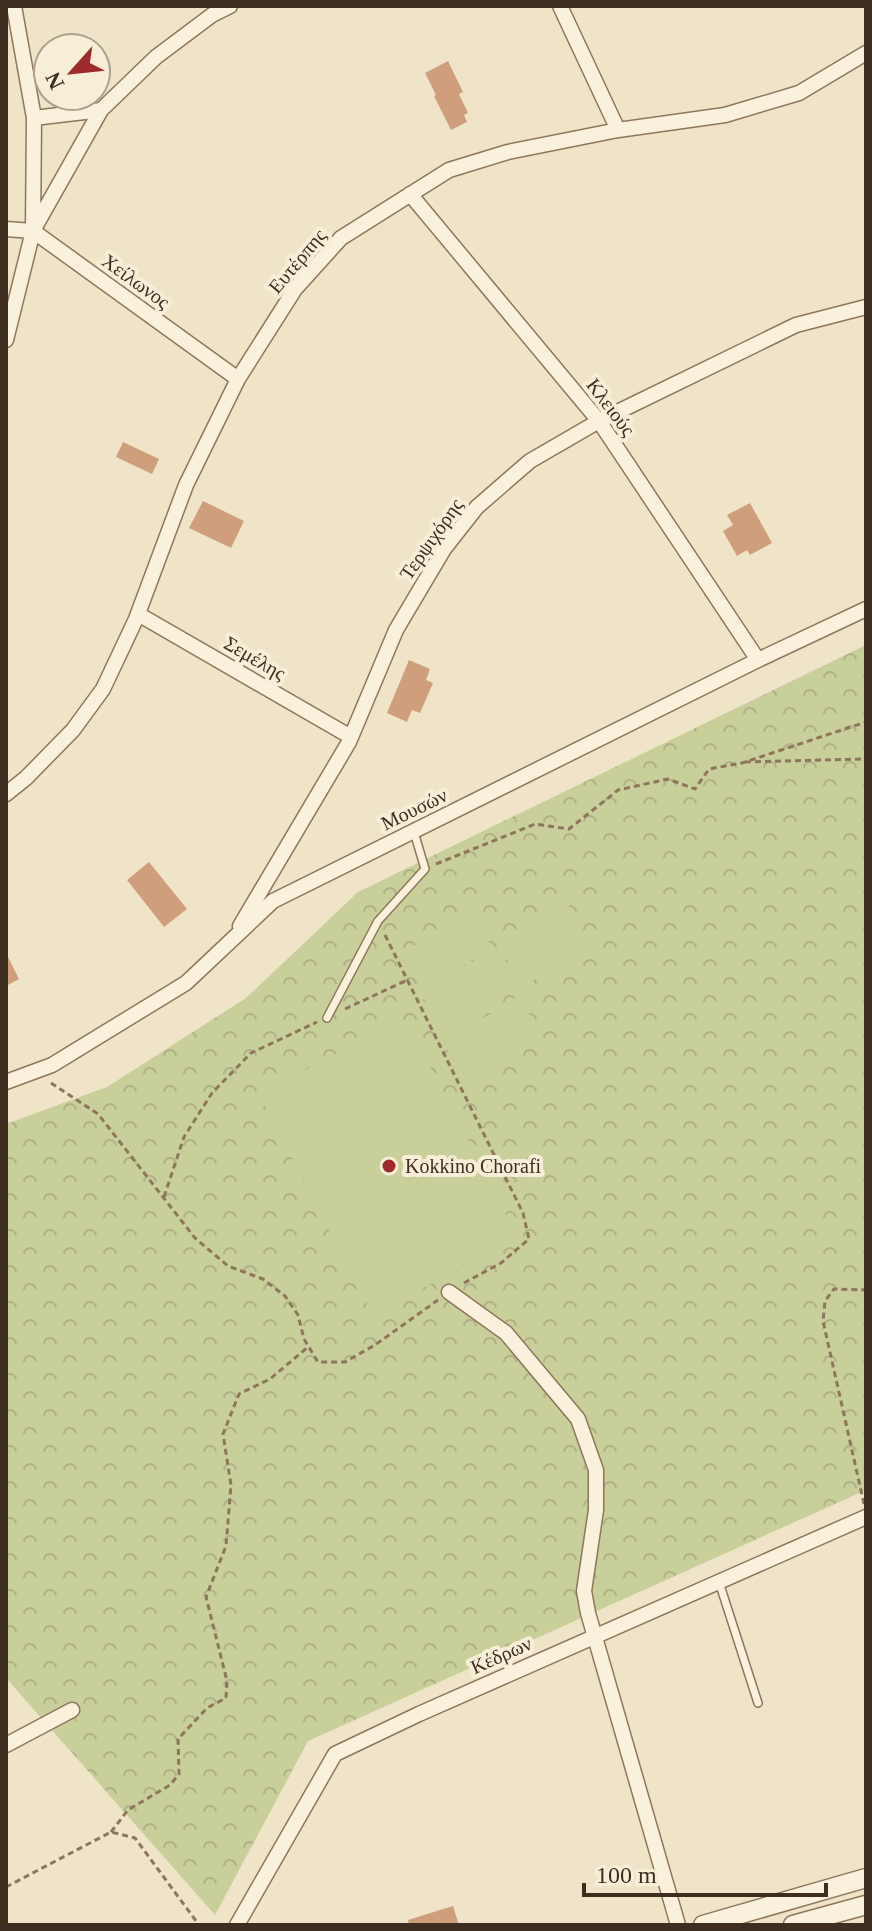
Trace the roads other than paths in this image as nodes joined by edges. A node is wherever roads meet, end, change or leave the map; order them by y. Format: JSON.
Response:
{"nodes":[{"id":1,"x":14,"y":6,"type":"edge"},
{"id":2,"x":230,"y":6,"type":"edge"},
{"id":3,"x":560,"y":6,"type":"edge"},
{"id":4,"x":866,"y":53,"type":"edge"},
{"id":5,"x":112,"y":99,"type":"edge"},
{"id":6,"x":84,"y":112,"type":"edge"},
{"id":7,"x":100,"y":112,"type":"edge"},
{"id":8,"x":34,"y":118,"type":"junction"},
{"id":9,"x":618,"y":130,"type":"junction"},
{"id":10,"x":410,"y":194,"type":"junction"},
{"id":11,"x":6,"y":229,"type":"edge"},
{"id":12,"x":33,"y":231,"type":"junction"},
{"id":13,"x":866,"y":307,"type":"edge"},
{"id":14,"x":6,"y":340,"type":"edge"},
{"id":15,"x":238,"y":379,"type":"junction"},
{"id":16,"x":599,"y":421,"type":"junction"},
{"id":17,"x":866,"y":609,"type":"edge"},
{"id":18,"x":138,"y":614,"type":"junction"},
{"id":19,"x":758,"y":660,"type":"junction"},
{"id":20,"x":351,"y":737,"type":"junction"},
{"id":21,"x":6,"y":794,"type":"edge"},
{"id":22,"x":414,"y":832,"type":"junction"},
{"id":23,"x":263,"y":887,"type":"junction"},
{"id":24,"x":273,"y":901,"type":"junction"},
{"id":25,"x":231,"y":939,"type":"junction"},
{"id":26,"x":327,"y":1018,"type":"road end"},
{"id":27,"x":6,"y":1082,"type":"edge"},
{"id":28,"x":449,"y":1292,"type":"road end"},
{"id":29,"x":866,"y":1514,"type":"edge"},
{"id":30,"x":719,"y":1582,"type":"junction"},
{"id":31,"x":596,"y":1635,"type":"junction"},
{"id":32,"x":758,"y":1703,"type":"dead end"},
{"id":33,"x":72,"y":1710,"type":"dead end"},
{"id":34,"x":6,"y":1745,"type":"edge"},
{"id":35,"x":866,"y":1878,"type":"edge"},
{"id":36,"x":866,"y":1905,"type":"edge"},
{"id":37,"x":237,"y":1925,"type":"edge"},
{"id":38,"x":678,"y":1925,"type":"edge"},
{"id":39,"x":703,"y":1925,"type":"edge"},
{"id":40,"x":793,"y":1925,"type":"edge"}],
"edges":[{"from":1,"to":8,"type":"street"},
{"from":2,"to":5,"type":"street"},
{"from":3,"to":9,"type":"street"},
{"from":4,"to":9,"type":"street","name":"Ευτέρπης"},
{"from":6,"to":8,"type":"street"},
{"from":7,"to":12,"type":"street"},
{"from":8,"to":12,"type":"street"},
{"from":9,"to":10,"type":"street","name":"Ευτέρπης"},
{"from":10,"to":15,"type":"street","name":"Ευτέρπης"},
{"from":10,"to":16,"type":"street","name":"Κλειούς"},
{"from":11,"to":12,"type":"street"},
{"from":12,"to":14,"type":"street"},
{"from":12,"to":15,"type":"street","name":"Χείλωνος"},
{"from":13,"to":16,"type":"street","name":"Τερψιχόρης"},
{"from":15,"to":18,"type":"street","name":"Ευτέρπης"},
{"from":16,"to":19,"type":"street","name":"Κλειούς"},
{"from":16,"to":20,"type":"street","name":"Τερψιχόρης"},
{"from":17,"to":19,"type":"street","name":"Μουσών"},
{"from":18,"to":20,"type":"street","name":"Σεμέλης"},
{"from":18,"to":21,"type":"street","name":"Ευτέρπης"},
{"from":19,"to":22,"type":"street","name":"Μουσών"},
{"from":20,"to":23,"type":"street","name":"Τερψιχόρης"},
{"from":22,"to":24,"type":"street","name":"Μουσών"},
{"from":22,"to":26,"type":"lane"},
{"from":23,"to":24,"type":"street"},
{"from":23,"to":25,"type":"street","name":"Τερψιχόρης"},
{"from":24,"to":25,"type":"street","name":"Μουσών"},
{"from":25,"to":27,"type":"street","name":"Μουσών"},
{"from":28,"to":31,"type":"street"},
{"from":29,"to":30,"type":"street","name":"Κέδρων"},
{"from":30,"to":31,"type":"street","name":"Κέδρων"},
{"from":30,"to":32,"type":"lane"},
{"from":31,"to":37,"type":"street","name":"Κέδρων"},
{"from":31,"to":38,"type":"street"},
{"from":33,"to":34,"type":"street"},
{"from":35,"to":39,"type":"street"},
{"from":36,"to":40,"type":"street"}]}
